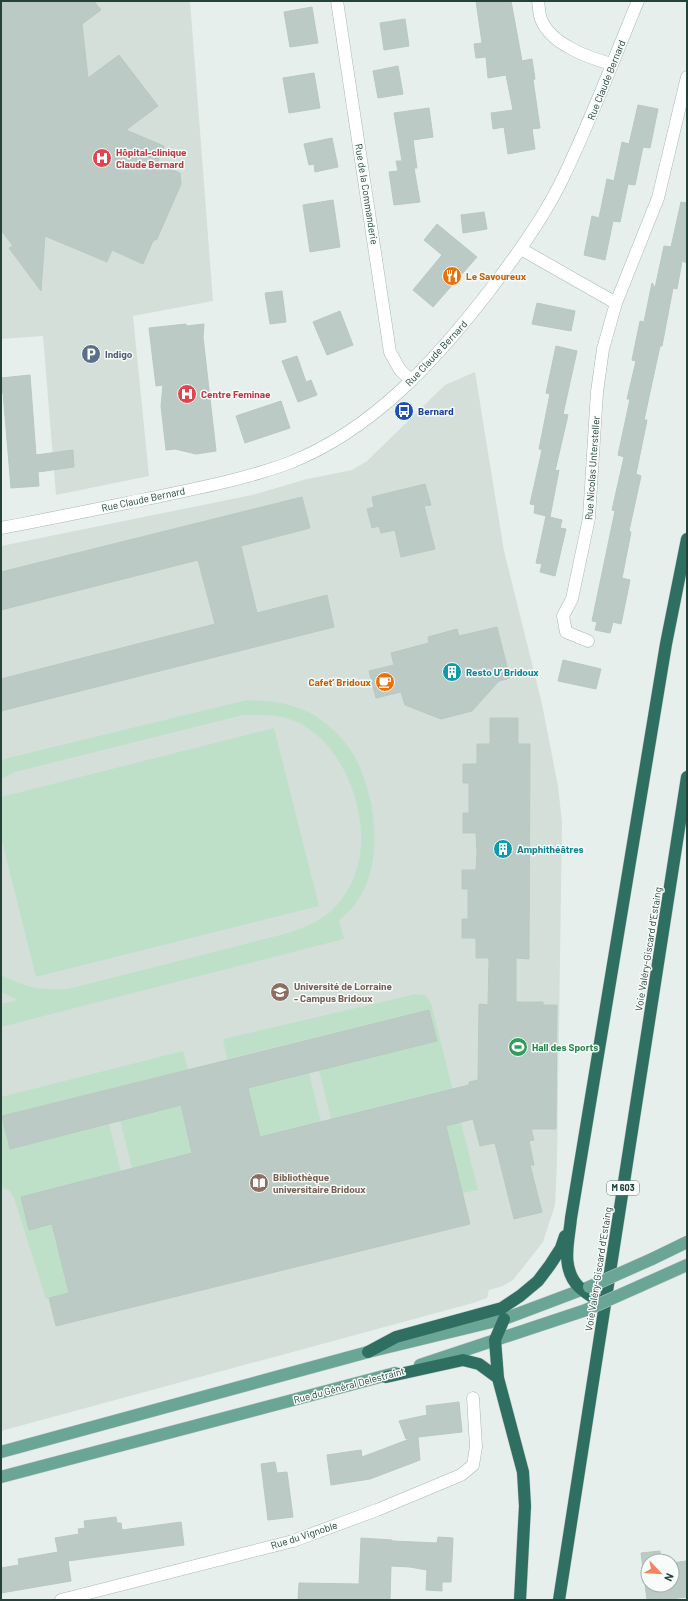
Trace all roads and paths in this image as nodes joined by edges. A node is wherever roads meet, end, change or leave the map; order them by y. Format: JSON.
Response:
{"nodes":[{"id":1,"x":337,"y":1,"type":"edge"},
{"id":2,"x":538,"y":1,"type":"edge"},
{"id":3,"x":638,"y":1,"type":"edge"},
{"id":4,"x":612,"y":64,"type":"junction"},
{"id":5,"x":687,"y":77,"type":"edge"},
{"id":6,"x":521,"y":249,"type":"junction"},
{"id":7,"x":616,"y":304,"type":"junction"},
{"id":8,"x":412,"y":380,"type":"junction"},
{"id":9,"x":1,"y":528,"type":"edge"},
{"id":10,"x":687,"y":539,"type":"edge"},
{"id":11,"x":588,"y":641,"type":"dead end"},
{"id":12,"x":687,"y":777,"type":"edge"},
{"id":13,"x":572,"y":1218,"type":"junction"},
{"id":14,"x":687,"y":1242,"type":"edge"},
{"id":15,"x":687,"y":1265,"type":"edge"},
{"id":16,"x":585,"y":1288,"type":"junction"},
{"id":17,"x":602,"y":1303,"type":"junction"},
{"id":18,"x":504,"y":1319,"type":"junction"},
{"id":19,"x":495,"y":1340,"type":"junction"},
{"id":20,"x":368,"y":1352,"type":"junction"},
{"id":21,"x":386,"y":1376,"type":"junction"},
{"id":22,"x":498,"y":1378,"type":"junction"},
{"id":23,"x":473,"y":1398,"type":"dead end"},
{"id":24,"x":1,"y":1452,"type":"edge"},
{"id":25,"x":1,"y":1476,"type":"edge"},
{"id":26,"x":61,"y":1600,"type":"edge"},
{"id":27,"x":520,"y":1600,"type":"edge"},
{"id":28,"x":559,"y":1600,"type":"edge"}],
"edges":[{"from":1,"to":8,"type":"street","name":"Rue de la Commanderie"},
{"from":2,"to":4,"type":"street"},
{"from":3,"to":4,"type":"street","name":"Rue Claude Bernard"},
{"from":4,"to":6,"type":"street","name":"Rue Claude Bernard"},
{"from":5,"to":7,"type":"street","name":"Rue Nicolas Untersteller"},
{"from":6,"to":7,"type":"street"},
{"from":6,"to":8,"type":"street","name":"Rue Claude Bernard"},
{"from":7,"to":11,"type":"street","name":"Rue Nicolas Untersteller"},
{"from":8,"to":9,"type":"street","name":"Rue Claude Bernard"},
{"from":10,"to":13,"type":"highway"},
{"from":12,"to":28,"type":"highway","name":"Voie Valéry-Giscard d'Estaing","number":"M 603"},
{"from":13,"to":16,"type":"highway"},
{"from":13,"to":20,"type":"highway"},
{"from":14,"to":16,"type":"main road","bridge":true},
{"from":15,"to":17,"type":"main road","name":"Rue du Général Delestraint","bridge":true},
{"from":16,"to":17,"type":"highway"},
{"from":16,"to":18,"type":"main road"},
{"from":17,"to":19,"type":"main road","name":"Rue du Général Delestraint","bridge":true},
{"from":18,"to":19,"type":"highway"},
{"from":18,"to":20,"type":"main road"},
{"from":19,"to":21,"type":"main road","name":"Rue du Général Delestraint"},
{"from":19,"to":22,"type":"highway"},
{"from":20,"to":24,"type":"main road"},
{"from":21,"to":22,"type":"highway"},
{"from":21,"to":25,"type":"main road","name":"Rue du Général Delestraint"},
{"from":22,"to":27,"type":"highway"},
{"from":23,"to":26,"type":"street","name":"Rue du Vignoble"}]}
